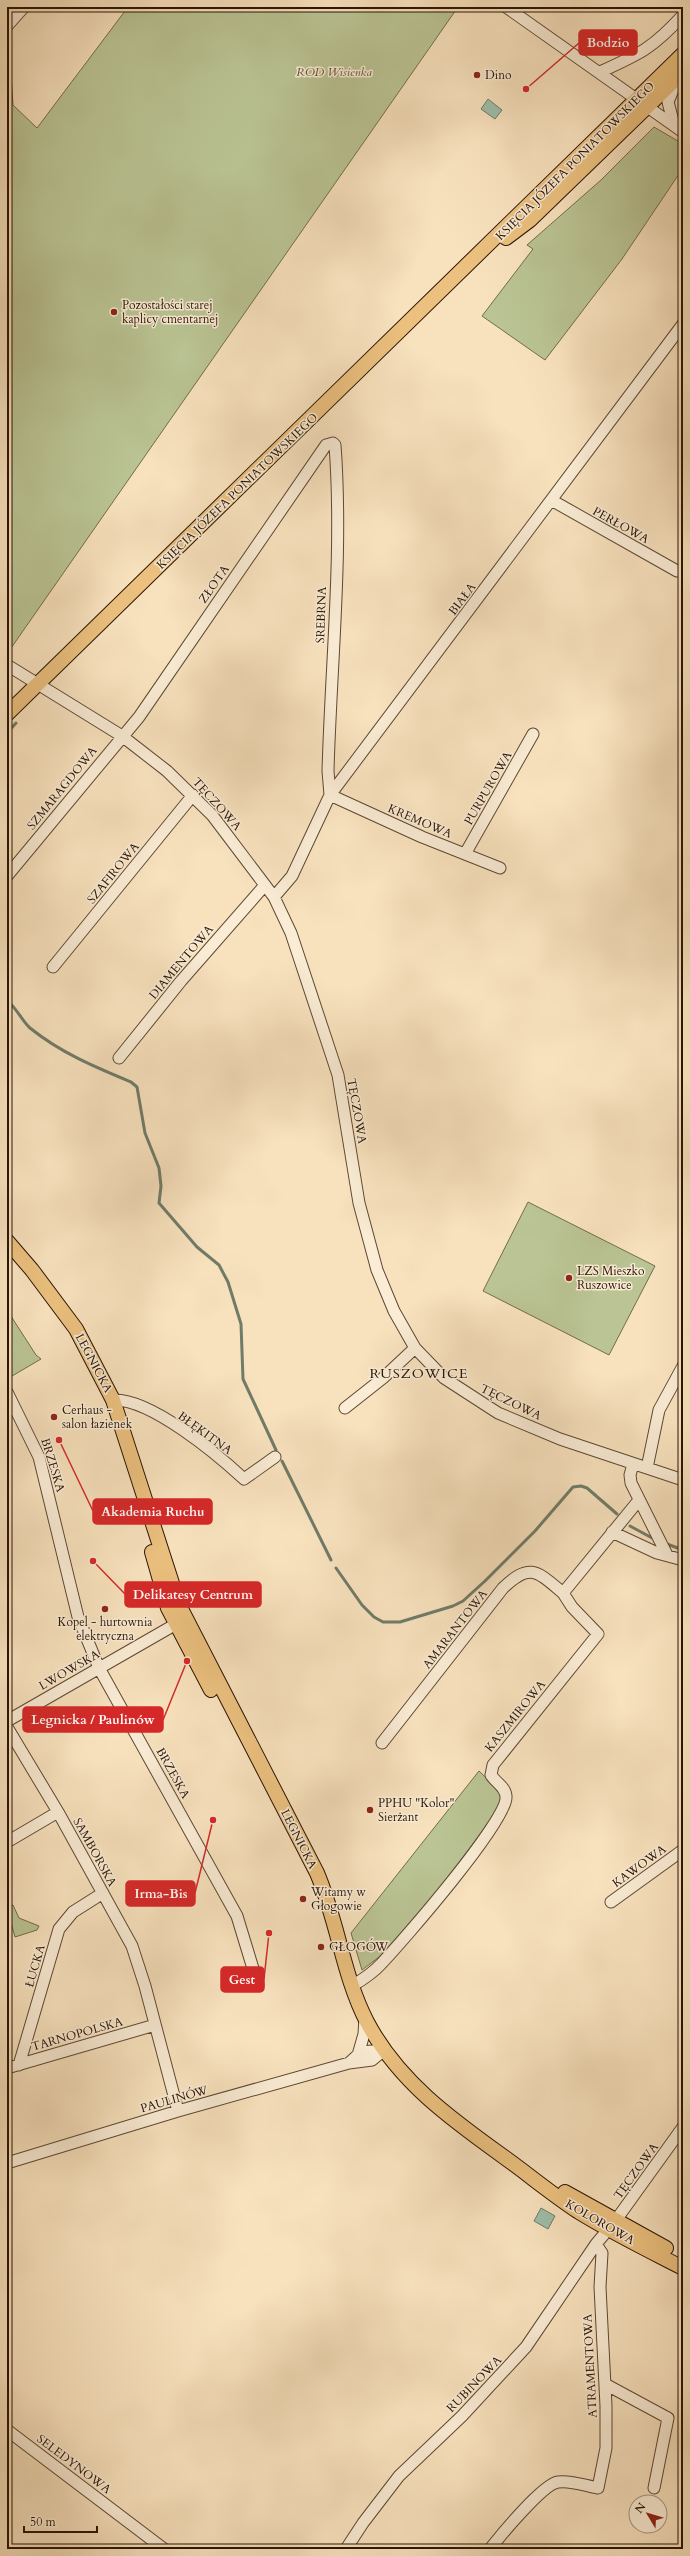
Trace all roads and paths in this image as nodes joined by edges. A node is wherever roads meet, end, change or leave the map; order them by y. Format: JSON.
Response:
{"nodes":[{"id":1,"x":24,"y":7,"type":"edge"},
{"id":2,"x":506,"y":7,"type":"edge"},
{"id":3,"x":683,"y":15,"type":"edge"},
{"id":4,"x":7,"y":26,"type":"edge"},
{"id":5,"x":683,"y":54,"type":"edge"},
{"id":6,"x":600,"y":72,"type":"junction"},
{"id":7,"x":681,"y":74,"type":"edge"},
{"id":8,"x":642,"y":102,"type":"junction"},
{"id":9,"x":678,"y":128,"type":"edge"},
{"id":10,"x":683,"y":324,"type":"edge"},
{"id":11,"x":326,"y":446,"type":"joint"},
{"id":12,"x":553,"y":501,"type":"junction"},
{"id":13,"x":678,"y":571,"type":"dead end"},
{"id":14,"x":7,"y":665,"type":"edge"},
{"id":15,"x":38,"y":685,"type":"junction"},
{"id":16,"x":7,"y":714,"type":"edge"},
{"id":17,"x":533,"y":734,"type":"dead end"},
{"id":18,"x":122,"y":736,"type":"junction"},
{"id":19,"x":193,"y":795,"type":"junction"},
{"id":20,"x":330,"y":795,"type":"junction"},
{"id":21,"x":465,"y":854,"type":"junction"},
{"id":22,"x":500,"y":868,"type":"dead end"},
{"id":23,"x":7,"y":876,"type":"edge"},
{"id":24,"x":265,"y":885,"type":"junction"},
{"id":25,"x":274,"y":897,"type":"junction"},
{"id":26,"x":54,"y":967,"type":"dead end"},
{"id":27,"x":119,"y":1058,"type":"dead end"},
{"id":28,"x":7,"y":1241,"type":"edge"},
{"id":29,"x":415,"y":1348,"type":"junction"},
{"id":30,"x":683,"y":1366,"type":"edge"},
{"id":31,"x":7,"y":1392,"type":"edge"},
{"id":32,"x":113,"y":1400,"type":"junction"},
{"id":33,"x":345,"y":1408,"type":"dead end"},
{"id":34,"x":275,"y":1458,"type":"dead end"},
{"id":35,"x":633,"y":1464,"type":"junction"},
{"id":36,"x":647,"y":1468,"type":"junction"},
{"id":37,"x":683,"y":1480,"type":"edge"},
{"id":38,"x":639,"y":1500,"type":"junction"},
{"id":39,"x":612,"y":1532,"type":"junction"},
{"id":40,"x":668,"y":1555,"type":"junction"},
{"id":41,"x":683,"y":1560,"type":"edge"},
{"id":42,"x":563,"y":1593,"type":"junction"},
{"id":43,"x":180,"y":1621,"type":"junction"},
{"id":44,"x":99,"y":1668,"type":"junction"},
{"id":45,"x":7,"y":1721,"type":"edge"},
{"id":46,"x":7,"y":1728,"type":"edge"},
{"id":47,"x":382,"y":1743,"type":"dead end"},
{"id":48,"x":58,"y":1812,"type":"junction"},
{"id":49,"x":7,"y":1842,"type":"edge"},
{"id":50,"x":683,"y":1850,"type":"edge"},
{"id":51,"x":103,"y":1893,"type":"junction"},
{"id":52,"x":611,"y":1902,"type":"dead end"},
{"id":53,"x":258,"y":1985,"type":"dead end"},
{"id":54,"x":352,"y":1986,"type":"junction"},
{"id":55,"x":365,"y":2018,"type":"junction"},
{"id":56,"x":154,"y":2025,"type":"junction"},
{"id":57,"x":384,"y":2050,"type":"junction"},
{"id":58,"x":358,"y":2055,"type":"junction"},
{"id":59,"x":349,"y":2063,"type":"junction"},
{"id":60,"x":19,"y":2065,"type":"junction"},
{"id":61,"x":7,"y":2068,"type":"edge"},
{"id":62,"x":178,"y":2111,"type":"junction"},
{"id":63,"x":683,"y":2127,"type":"edge"},
{"id":64,"x":7,"y":2163,"type":"edge"},
{"id":65,"x":612,"y":2224,"type":"junction"},
{"id":66,"x":596,"y":2244,"type":"junction"},
{"id":67,"x":683,"y":2258,"type":"edge"},
{"id":68,"x":683,"y":2268,"type":"edge"},
{"id":69,"x":605,"y":2384,"type":"junction"},
{"id":70,"x":7,"y":2430,"type":"edge"},
{"id":71,"x":654,"y":2488,"type":"dead end"},
{"id":72,"x":164,"y":2549,"type":"edge"},
{"id":73,"x":346,"y":2549,"type":"edge"},
{"id":74,"x":490,"y":2549,"type":"edge"}],
"edges":[{"from":1,"to":4,"type":"street"},
{"from":2,"to":6,"type":"street"},
{"from":3,"to":6,"type":"street"},
{"from":5,"to":8,"type":"main road","name":"KSIĘCIA JÓZEFA PONIATOWSKIEGO"},
{"from":6,"to":8,"type":"street"},
{"from":7,"to":8,"type":"main road","name":"KSIĘCIA JÓZEFA PONIATOWSKIEGO"},
{"from":7,"to":9,"type":"street"},
{"from":8,"to":9,"type":"street"},
{"from":8,"to":15,"type":"main road","name":"KSIĘCIA JÓZEFA PONIATOWSKIEGO"},
{"from":10,"to":12,"type":"street","name":"BIAŁA"},
{"from":11,"to":18,"type":"street","name":"ZŁOTA"},
{"from":11,"to":20,"type":"street","name":"SREBRNA"},
{"from":12,"to":13,"type":"street","name":"PERŁOWA"},
{"from":12,"to":20,"type":"street","name":"BIAŁA"},
{"from":14,"to":15,"type":"street","name":"TĘCZOWA"},
{"from":15,"to":16,"type":"main road","name":"KSIĘCIA JÓZEFA PONIATOWSKIEGO"},
{"from":15,"to":18,"type":"street","name":"TĘCZOWA"},
{"from":17,"to":21,"type":"street","name":"PURPUROWA"},
{"from":18,"to":19,"type":"street","name":"TĘCZOWA"},
{"from":18,"to":23,"type":"street","name":"SZMARAGDOWA"},
{"from":19,"to":24,"type":"street","name":"TĘCZOWA"},
{"from":19,"to":26,"type":"street","name":"SZAFIROWA"},
{"from":20,"to":21,"type":"street","name":"KREMOWA"},
{"from":20,"to":25,"type":"street","name":"BIAŁA"},
{"from":21,"to":22,"type":"street","name":"KREMOWA"},
{"from":24,"to":25,"type":"street","name":"TĘCZOWA"},
{"from":24,"to":27,"type":"street","name":"DIAMENTOWA"},
{"from":25,"to":29,"type":"street","name":"TĘCZOWA"},
{"from":28,"to":32,"type":"main road","name":"LEGNICKA"},
{"from":29,"to":33,"type":"street"},
{"from":29,"to":35,"type":"street","name":"TĘCZOWA"},
{"from":30,"to":36,"type":"street"},
{"from":31,"to":44,"type":"street","name":"BRZESKA"},
{"from":32,"to":34,"type":"street","name":"BŁĘKITNA"},
{"from":32,"to":43,"type":"main road","name":"LEGNICKA"},
{"from":35,"to":36,"type":"street","name":"TĘCZOWA"},
{"from":35,"to":38,"type":"street"},
{"from":36,"to":37,"type":"street","name":"TĘCZOWA"},
{"from":38,"to":39,"type":"street"},
{"from":38,"to":40,"type":"street"},
{"from":39,"to":40,"type":"street"},
{"from":39,"to":42,"type":"street"},
{"from":40,"to":41,"type":"street"},
{"from":42,"to":47,"type":"street","name":"AMARANTOWA"},
{"from":42,"to":54,"type":"street","name":"KASZMIROWA"},
{"from":43,"to":44,"type":"street","name":"LWOWSKA"},
{"from":43,"to":54,"type":"main road","name":"LEGNICKA"},
{"from":44,"to":45,"type":"street","name":"LWOWSKA"},
{"from":44,"to":53,"type":"street","name":"BRZESKA"},
{"from":46,"to":48,"type":"street","name":"SAMBORSKA"},
{"from":48,"to":49,"type":"street"},
{"from":48,"to":51,"type":"street","name":"SAMBORSKA"},
{"from":50,"to":52,"type":"street","name":"KAWOWA"},
{"from":51,"to":56,"type":"street","name":"SAMBORSKA"},
{"from":51,"to":60,"type":"street","name":"ŁUCKA"},
{"from":54,"to":55,"type":"main road","name":"LEGNICKA"},
{"from":55,"to":57,"type":"main road","name":"LEGNICKA"},
{"from":55,"to":58,"type":"street"},
{"from":56,"to":60,"type":"street","name":"TARNOPOLSKA"},
{"from":56,"to":62,"type":"street","name":"SAMBORSKA"},
{"from":57,"to":58,"type":"street","name":"PAULINÓW"},
{"from":57,"to":59,"type":"street","name":"PAULINÓW"},
{"from":57,"to":65,"type":"main road","name":"KOLOROWA"},
{"from":58,"to":59,"type":"street","name":"PAULINÓW"},
{"from":59,"to":62,"type":"street","name":"PAULINÓW"},
{"from":60,"to":61,"type":"street","name":"TARNOPOLSKA"},
{"from":62,"to":64,"type":"street","name":"PAULINÓW"},
{"from":63,"to":65,"type":"street","name":"TĘCZOWA"},
{"from":65,"to":66,"type":"street","name":"RUBINOWA"},
{"from":65,"to":67,"type":"main road","name":"KOLOROWA"},
{"from":65,"to":68,"type":"main road","name":"KOLOROWA"},
{"from":66,"to":69,"type":"street","name":"ATRAMENTOWA"},
{"from":66,"to":73,"type":"street","name":"RUBINOWA"},
{"from":69,"to":71,"type":"street"},
{"from":69,"to":74,"type":"street","name":"ATRAMENTOWA"},
{"from":70,"to":72,"type":"street","name":"SELEDYNOWA"}]}
